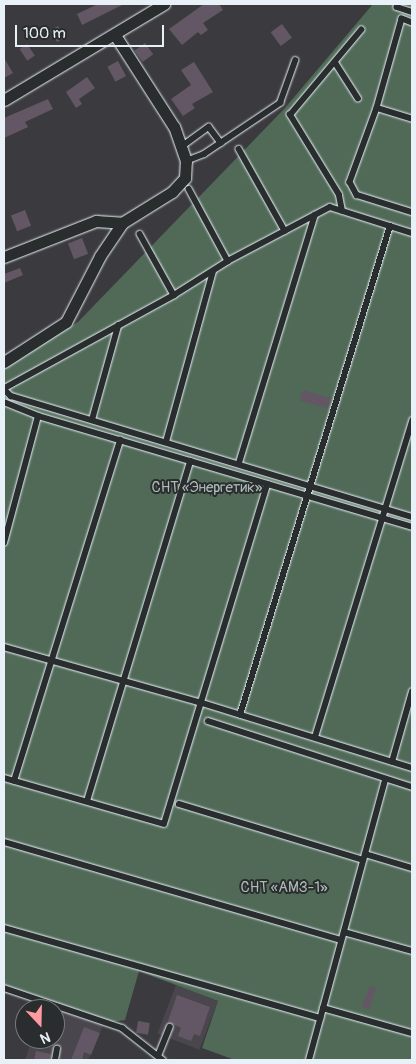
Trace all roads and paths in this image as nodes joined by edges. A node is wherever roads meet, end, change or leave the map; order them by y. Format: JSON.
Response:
{"nodes":[{"id":1,"x":164,"y":4,"type":"edge"},
{"id":2,"x":398,"y":4,"type":"edge"},
{"id":3,"x":412,"y":12,"type":"edge"},
{"id":4,"x":412,"y":23,"type":"edge"},
{"id":5,"x":361,"y":30,"type":"dead end"},
{"id":6,"x":115,"y":35,"type":"junction"},
{"id":7,"x":296,"y":61,"type":"dead end"},
{"id":8,"x":335,"y":62,"type":"junction"},
{"id":9,"x":358,"y":98,"type":"dead end"},
{"id":10,"x":4,"y":100,"type":"edge"},
{"id":11,"x":377,"y":108,"type":"junction"},
{"id":12,"x":412,"y":119,"type":"edge"},
{"id":13,"x":221,"y":143,"type":"junction"},
{"id":14,"x":181,"y":147,"type":"junction"},
{"id":15,"x":239,"y":149,"type":"dead end"},
{"id":16,"x":186,"y":160,"type":"junction"},
{"id":17,"x":189,"y":189,"type":"dead end"},
{"id":18,"x":342,"y":211,"type":"junction"},
{"id":19,"x":412,"y":212,"type":"edge"},
{"id":20,"x":315,"y":215,"type":"junction"},
{"id":21,"x":122,"y":223,"type":"junction"},
{"id":22,"x":390,"y":226,"type":"junction"},
{"id":23,"x":285,"y":231,"type":"junction"},
{"id":24,"x":412,"y":233,"type":"edge"},
{"id":25,"x":140,"y":234,"type":"dead end"},
{"id":26,"x":4,"y":257,"type":"edge"},
{"id":27,"x":228,"y":261,"type":"junction"},
{"id":28,"x":213,"y":271,"type":"junction"},
{"id":29,"x":174,"y":295,"type":"junction"},
{"id":30,"x":118,"y":326,"type":"junction"},
{"id":31,"x":4,"y":362,"type":"edge"},
{"id":32,"x":4,"y":388,"type":"edge"},
{"id":33,"x":4,"y":402,"type":"edge"},
{"id":34,"x":38,"y":416,"type":"junction"},
{"id":35,"x":92,"y":420,"type":"junction"},
{"id":36,"x":412,"y":421,"type":"edge"},
{"id":37,"x":120,"y":440,"type":"junction"},
{"id":38,"x":166,"y":442,"type":"junction"},
{"id":39,"x":190,"y":461,"type":"junction"},
{"id":40,"x":239,"y":463,"type":"junction"},
{"id":41,"x":267,"y":484,"type":"junction"},
{"id":42,"x":311,"y":485,"type":"junction"},
{"id":43,"x":307,"y":496,"type":"junction"},
{"id":44,"x":385,"y":508,"type":"junction"},
{"id":45,"x":412,"y":517,"type":"edge"},
{"id":46,"x":382,"y":518,"type":"junction"},
{"id":47,"x":412,"y":527,"type":"edge"},
{"id":48,"x":4,"y":543,"type":"edge"},
{"id":49,"x":4,"y":647,"type":"edge"},
{"id":50,"x":50,"y":661,"type":"junction"},
{"id":51,"x":122,"y":681,"type":"junction"},
{"id":52,"x":412,"y":692,"type":"edge"},
{"id":53,"x":199,"y":702,"type":"junction"},
{"id":54,"x":240,"y":715,"type":"junction"},
{"id":55,"x":208,"y":722,"type":"dead end"},
{"id":56,"x":315,"y":737,"type":"junction"},
{"id":57,"x":392,"y":762,"type":"junction"},
{"id":58,"x":412,"y":768,"type":"edge"},
{"id":59,"x":4,"y":778,"type":"edge"},
{"id":60,"x":385,"y":780,"type":"junction"},
{"id":61,"x":14,"y":781,"type":"junction"},
{"id":62,"x":412,"y":787,"type":"edge"},
{"id":63,"x":87,"y":801,"type":"junction"},
{"id":64,"x":179,"y":804,"type":"dead end"},
{"id":65,"x":4,"y":842,"type":"edge"},
{"id":66,"x":364,"y":857,"type":"junction"},
{"id":67,"x":412,"y":868,"type":"edge"},
{"id":68,"x":4,"y":928,"type":"edge"},
{"id":69,"x":344,"y":932,"type":"junction"},
{"id":70,"x":341,"y":940,"type":"junction"},
{"id":71,"x":412,"y":951,"type":"edge"},
{"id":72,"x":4,"y":988,"type":"edge"},
{"id":73,"x":323,"y":1008,"type":"junction"},
{"id":74,"x":320,"y":1018,"type":"junction"},
{"id":75,"x":170,"y":1027,"type":"dead end"},
{"id":76,"x":412,"y":1033,"type":"edge"},
{"id":77,"x":57,"y":1049,"type":"dead end"},
{"id":78,"x":158,"y":1056,"type":"junction"},
{"id":79,"x":55,"y":1060,"type":"edge"},
{"id":80,"x":163,"y":1060,"type":"edge"},
{"id":81,"x":309,"y":1060,"type":"edge"}],
"edges":[{"from":1,"to":6,"type":"street"},
{"from":2,"to":3,"type":"lane"},
{"from":4,"to":11,"type":"lane"},
{"from":5,"to":8,"type":"lane"},
{"from":6,"to":10,"type":"street"},
{"from":6,"to":14,"type":"street"},
{"from":7,"to":13,"type":"lane"},
{"from":8,"to":9,"type":"lane"},
{"from":8,"to":18,"type":"lane"},
{"from":11,"to":12,"type":"lane"},
{"from":11,"to":19,"type":"lane"},
{"from":13,"to":14,"type":"lane"},
{"from":13,"to":16,"type":"lane"},
{"from":14,"to":16,"type":"street"},
{"from":15,"to":23,"type":"lane"},
{"from":16,"to":21,"type":"street"},
{"from":17,"to":27,"type":"lane"},
{"from":18,"to":20,"type":"lane"},
{"from":18,"to":22,"type":"lane"},
{"from":20,"to":23,"type":"lane"},
{"from":20,"to":40,"type":"lane"},
{"from":21,"to":26,"type":"street"},
{"from":21,"to":31,"type":"street"},
{"from":22,"to":24,"type":"lane"},
{"from":22,"to":42,"type":"lane"},
{"from":23,"to":27,"type":"lane"},
{"from":25,"to":29,"type":"lane"},
{"from":27,"to":28,"type":"lane"},
{"from":28,"to":29,"type":"lane"},
{"from":28,"to":38,"type":"lane"},
{"from":29,"to":30,"type":"lane"},
{"from":30,"to":32,"type":"lane"},
{"from":30,"to":35,"type":"lane"},
{"from":32,"to":35,"type":"lane"},
{"from":33,"to":34,"type":"lane"},
{"from":34,"to":37,"type":"lane"},
{"from":34,"to":48,"type":"lane"},
{"from":35,"to":38,"type":"lane"},
{"from":36,"to":44,"type":"lane"},
{"from":37,"to":39,"type":"lane"},
{"from":37,"to":50,"type":"lane"},
{"from":38,"to":40,"type":"lane"},
{"from":39,"to":41,"type":"lane"},
{"from":39,"to":51,"type":"lane"},
{"from":40,"to":42,"type":"lane"},
{"from":41,"to":43,"type":"lane"},
{"from":41,"to":53,"type":"lane"},
{"from":42,"to":43,"type":"lane"},
{"from":42,"to":44,"type":"lane"},
{"from":43,"to":46,"type":"lane"},
{"from":43,"to":54,"type":"lane"},
{"from":44,"to":45,"type":"lane"},
{"from":44,"to":46,"type":"lane"},
{"from":46,"to":47,"type":"lane"},
{"from":46,"to":56,"type":"lane"},
{"from":49,"to":50,"type":"lane"},
{"from":50,"to":51,"type":"lane"},
{"from":50,"to":61,"type":"lane"},
{"from":51,"to":53,"type":"lane"},
{"from":51,"to":63,"type":"lane"},
{"from":52,"to":57,"type":"lane"},
{"from":53,"to":54,"type":"lane"},
{"from":53,"to":63,"type":"lane"},
{"from":54,"to":56,"type":"lane"},
{"from":55,"to":60,"type":"lane"},
{"from":56,"to":57,"type":"lane"},
{"from":57,"to":58,"type":"lane"},
{"from":59,"to":61,"type":"lane"},
{"from":60,"to":62,"type":"lane"},
{"from":60,"to":66,"type":"lane"},
{"from":61,"to":63,"type":"lane"},
{"from":64,"to":66,"type":"lane"},
{"from":65,"to":70,"type":"lane"},
{"from":66,"to":67,"type":"lane"},
{"from":66,"to":69,"type":"lane"},
{"from":68,"to":74,"type":"lane"},
{"from":69,"to":70,"type":"lane"},
{"from":69,"to":71,"type":"lane"},
{"from":70,"to":73,"type":"lane"},
{"from":72,"to":78,"type":"lane"},
{"from":73,"to":74,"type":"lane"},
{"from":73,"to":76,"type":"lane"},
{"from":74,"to":81,"type":"lane"},
{"from":75,"to":78,"type":"lane"},
{"from":77,"to":79,"type":"lane"},
{"from":78,"to":80,"type":"lane"}]}
